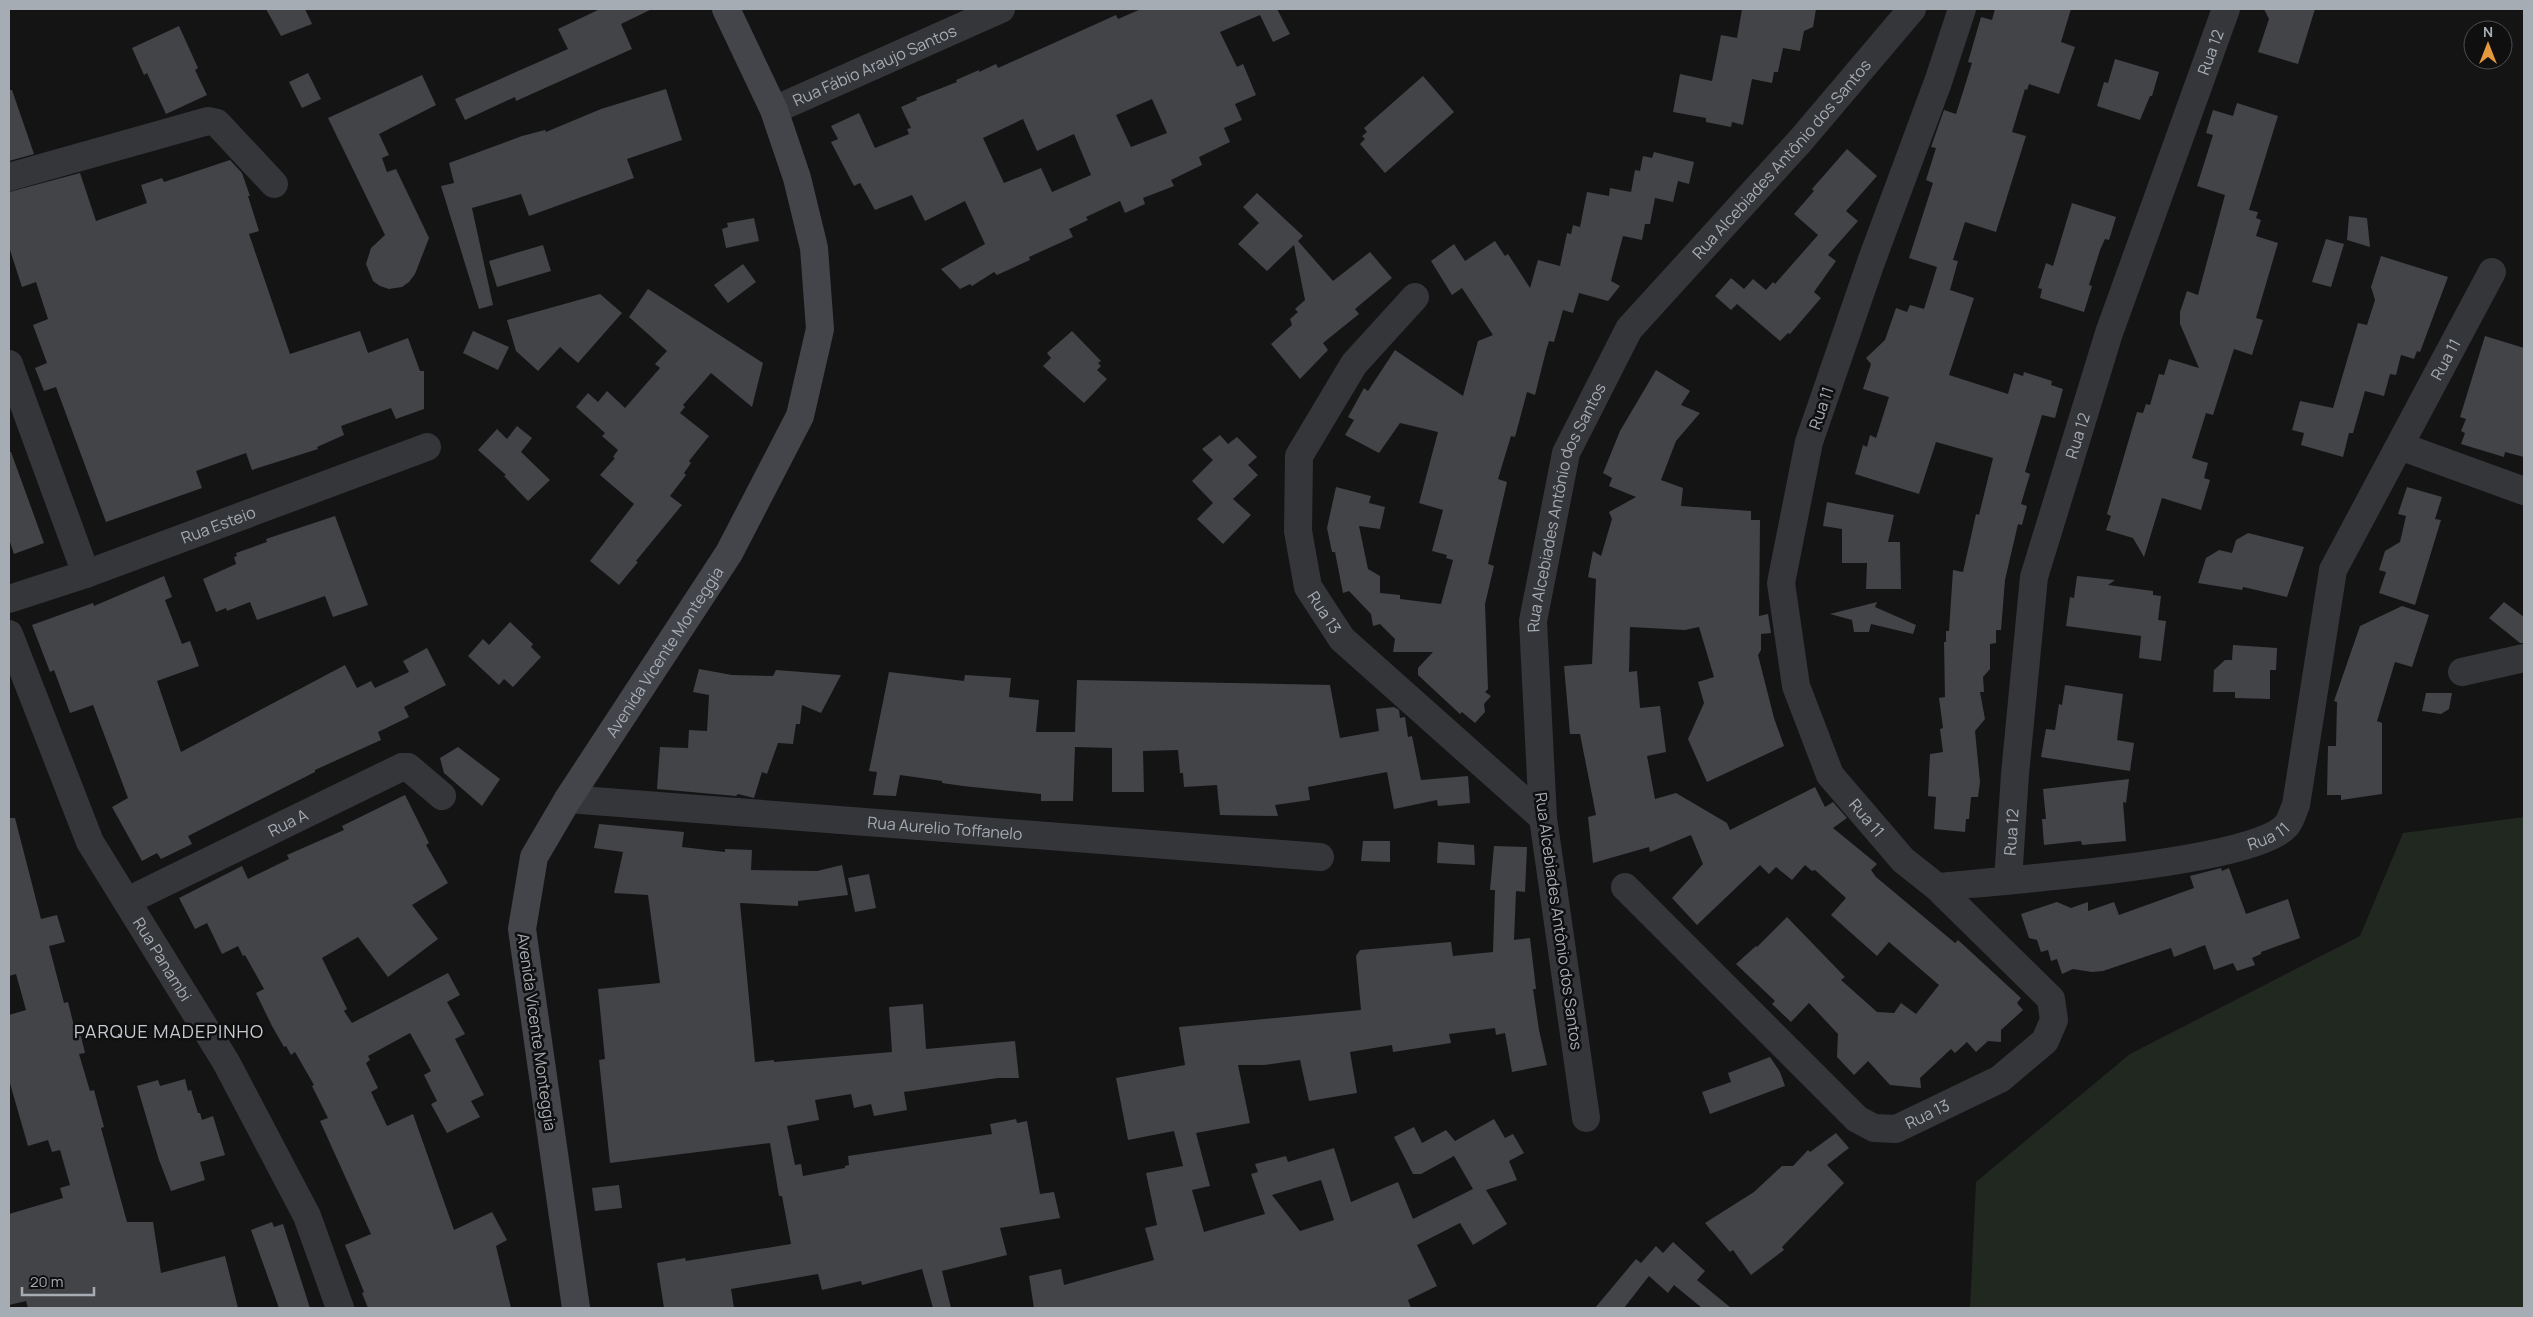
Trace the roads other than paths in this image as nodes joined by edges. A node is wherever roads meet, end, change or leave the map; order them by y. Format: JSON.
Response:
{"nodes":[{"id":1,"x":726,"y":9,"type":"edge"},
{"id":2,"x":1002,"y":9,"type":"edge"},
{"id":3,"x":1912,"y":9,"type":"edge"},
{"id":4,"x":1962,"y":9,"type":"edge"},
{"id":5,"x":2226,"y":9,"type":"edge"},
{"id":6,"x":774,"y":110,"type":"junction"},
{"id":7,"x":9,"y":177,"type":"edge"},
{"id":8,"x":274,"y":184,"type":"dead end"},
{"id":9,"x":2492,"y":272,"type":"dead end"},
{"id":10,"x":1415,"y":296,"type":"dead end"},
{"id":11,"x":9,"y":364,"type":"edge"},
{"id":12,"x":2400,"y":446,"type":"junction"},
{"id":13,"x":427,"y":447,"type":"dead end"},
{"id":14,"x":2524,"y":491,"type":"edge"},
{"id":15,"x":86,"y":574,"type":"junction"},
{"id":16,"x":9,"y":599,"type":"edge"},
{"id":17,"x":9,"y":634,"type":"edge"},
{"id":18,"x":2524,"y":658,"type":"edge"},
{"id":19,"x":2462,"y":672,"type":"dead end"},
{"id":20,"x":442,"y":796,"type":"dead end"},
{"id":21,"x":568,"y":799,"type":"junction"},
{"id":22,"x":1543,"y":818,"type":"junction"},
{"id":23,"x":1320,"y":857,"type":"dead end"},
{"id":24,"x":2008,"y":880,"type":"junction"},
{"id":25,"x":1625,"y":887,"type":"dead end"},
{"id":26,"x":1936,"y":887,"type":"junction"},
{"id":27,"x":127,"y":901,"type":"junction"},
{"id":28,"x":1586,"y":1118,"type":"dead end"},
{"id":29,"x":340,"y":1308,"type":"edge"},
{"id":30,"x":576,"y":1308,"type":"edge"}],
"edges":[{"from":1,"to":6,"type":"main road","name":"Avenida Vicente Monteggia"},
{"from":2,"to":6,"type":"street","name":"Rua Fábio Araujo Santos"},
{"from":3,"to":22,"type":"street","name":"Rua Alcebiades Antônio dos Santos"},
{"from":4,"to":26,"type":"street","name":"Rua 11"},
{"from":5,"to":24,"type":"street","name":"Rua 12"},
{"from":6,"to":21,"type":"main road","name":"Avenida Vicente Monteggia"},
{"from":7,"to":8,"type":"street"},
{"from":9,"to":12,"type":"street","name":"Rua 11"},
{"from":10,"to":22,"type":"street","name":"Rua 13"},
{"from":11,"to":15,"type":"street"},
{"from":12,"to":14,"type":"street"},
{"from":12,"to":24,"type":"street","name":"Rua 11"},
{"from":13,"to":15,"type":"street","name":"Rua Esteio"},
{"from":15,"to":16,"type":"street","name":"Rua Esteio"},
{"from":17,"to":27,"type":"street","name":"Rua Panambi"},
{"from":18,"to":19,"type":"street"},
{"from":20,"to":27,"type":"street","name":"Rua A"},
{"from":21,"to":23,"type":"street","name":"Rua Aurelio Toffanelo"},
{"from":21,"to":30,"type":"main road","name":"Avenida Vicente Monteggia"},
{"from":22,"to":28,"type":"street","name":"Rua Alcebiades Antônio dos Santos"},
{"from":24,"to":26,"type":"street","name":"Rua 11"},
{"from":25,"to":26,"type":"street","name":"Rua 13"},
{"from":27,"to":29,"type":"street","name":"Rua Panambi"}]}
